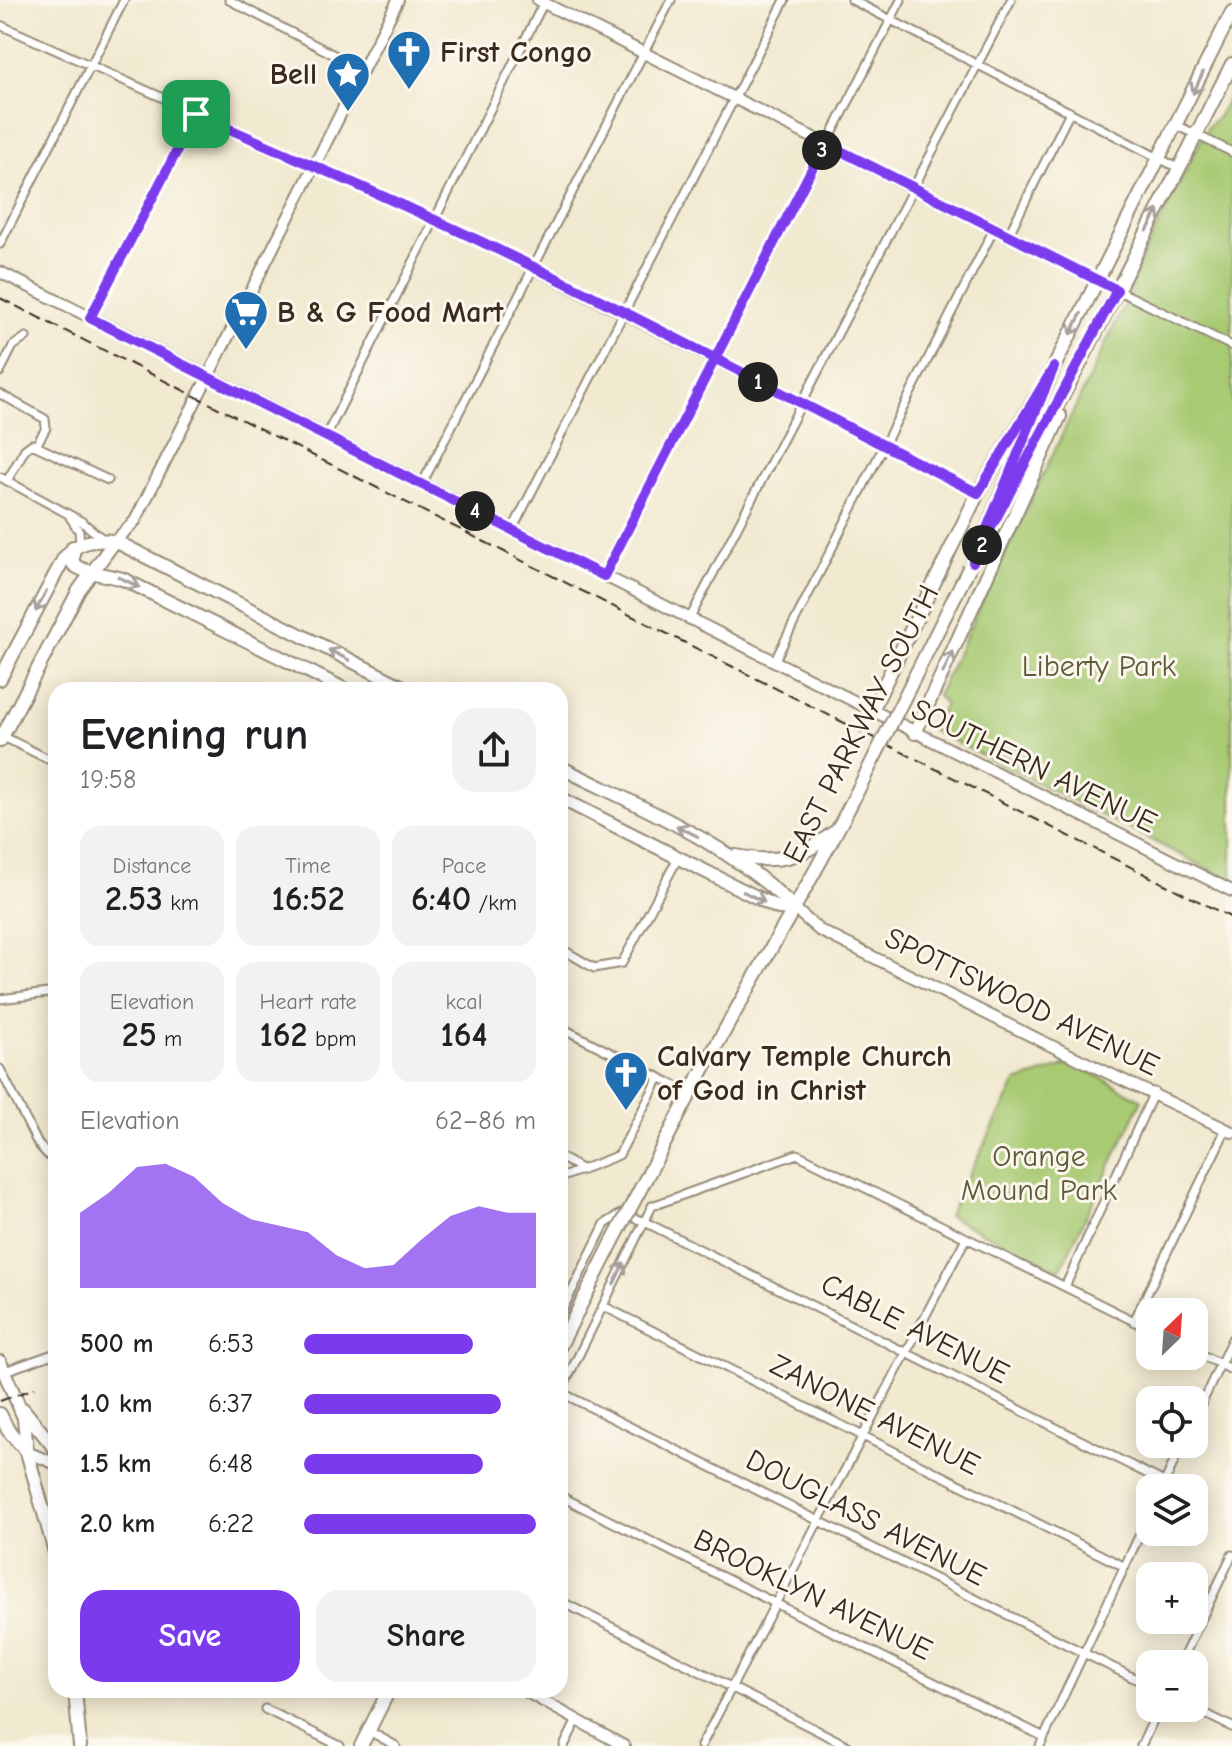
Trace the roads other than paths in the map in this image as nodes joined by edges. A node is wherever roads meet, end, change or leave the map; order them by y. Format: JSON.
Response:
{"nodes":[{"id":1,"x":124,"y":0,"type":"edge"},
{"id":2,"x":229,"y":0,"type":"edge"},
{"id":3,"x":398,"y":0,"type":"edge"},
{"id":4,"x":671,"y":0,"type":"edge"},
{"id":5,"x":785,"y":0,"type":"edge"},
{"id":6,"x":852,"y":0,"type":"edge"},
{"id":7,"x":901,"y":0,"type":"edge"},
{"id":8,"x":1011,"y":0,"type":"edge"},
{"id":9,"x":542,"y":1,"type":"edge"},
{"id":10,"x":1232,"y":12,"type":"edge"},
{"id":11,"x":891,"y":20,"type":"junction"},
{"id":12,"x":0,"y":25,"type":"edge"},
{"id":13,"x":1226,"y":38,"type":"edge"},
{"id":14,"x":642,"y":54,"type":"junction"},
{"id":15,"x":977,"y":64,"type":"junction"},
{"id":16,"x":1232,"y":64,"type":"edge"},
{"id":17,"x":90,"y":67,"type":"junction"},
{"id":18,"x":363,"y":70,"type":"junction"},
{"id":19,"x":733,"y":99,"type":"junction"},
{"id":20,"x":1070,"y":112,"type":"junction"},
{"id":21,"x":196,"y":114,"type":"junction"},
{"id":22,"x":1178,"y":126,"type":"junction"},
{"id":23,"x":1196,"y":135,"type":"junction"},
{"id":24,"x":825,"y":143,"type":"junction"},
{"id":25,"x":1232,"y":152,"type":"edge"},
{"id":26,"x":1160,"y":158,"type":"junction"},
{"id":27,"x":313,"y":166,"type":"junction"},
{"id":28,"x":1180,"y":169,"type":"junction"},
{"id":29,"x":911,"y":187,"type":"junction"},
{"id":30,"x":436,"y":220,"type":"junction"},
{"id":31,"x":994,"y":229,"type":"junction"},
{"id":32,"x":1008,"y":236,"type":"junction"},
{"id":33,"x":0,"y":244,"type":"edge"},
{"id":34,"x":530,"y":267,"type":"junction"},
{"id":35,"x":0,"y":272,"type":"edge"},
{"id":36,"x":1098,"y":280,"type":"junction"},
{"id":37,"x":1117,"y":290,"type":"junction"},
{"id":38,"x":622,"y":313,"type":"junction"},
{"id":39,"x":90,"y":318,"type":"junction"},
{"id":40,"x":26,"y":337,"type":"dead end"},
{"id":41,"x":1232,"y":346,"type":"edge"},
{"id":42,"x":715,"y":361,"type":"junction"},
{"id":43,"x":1081,"y":362,"type":"junction"},
{"id":44,"x":1054,"y":367,"type":"junction"},
{"id":45,"x":0,"y":372,"type":"edge"},
{"id":46,"x":205,"y":377,"type":"junction"},
{"id":47,"x":0,"y":394,"type":"edge"},
{"id":48,"x":800,"y":403,"type":"junction"},
{"id":49,"x":326,"y":436,"type":"junction"},
{"id":50,"x":37,"y":444,"type":"junction"},
{"id":51,"x":884,"y":446,"type":"junction"},
{"id":52,"x":4,"y":479,"type":"edge"},
{"id":53,"x":108,"y":480,"type":"dead end"},
{"id":54,"x":422,"y":484,"type":"junction"},
{"id":55,"x":978,"y":493,"type":"junction"},
{"id":56,"x":68,"y":516,"type":"junction"},
{"id":57,"x":512,"y":530,"type":"junction"},
{"id":58,"x":109,"y":541,"type":"junction"},
{"id":59,"x":76,"y":546,"type":"junction"},
{"id":60,"x":971,"y":565,"type":"junction"},
{"id":61,"x":92,"y":572,"type":"junction"},
{"id":62,"x":604,"y":576,"type":"junction"},
{"id":63,"x":689,"y":620,"type":"junction"},
{"id":64,"x":773,"y":663,"type":"junction"},
{"id":65,"x":0,"y":679,"type":"edge"},
{"id":66,"x":330,"y":682,"type":"edge"},
{"id":67,"x":393,"y":682,"type":"edge"},
{"id":68,"x":871,"y":712,"type":"junction"},
{"id":69,"x":915,"y":733,"type":"junction"},
{"id":70,"x":1,"y":737,"type":"edge"},
{"id":71,"x":48,"y":759,"type":"edge"},
{"id":72,"x":568,"y":771,"type":"edge"},
{"id":73,"x":568,"y":802,"type":"edge"},
{"id":74,"x":839,"y":828,"type":"junction"},
{"id":75,"x":732,"y":856,"type":"junction"},
{"id":76,"x":678,"y":858,"type":"junction"},
{"id":77,"x":1232,"y":891,"type":"edge"},
{"id":78,"x":795,"y":909,"type":"junction"},
{"id":79,"x":568,"y":953,"type":"edge"},
{"id":80,"x":48,"y":993,"type":"edge"},
{"id":81,"x":0,"y":999,"type":"edge"},
{"id":82,"x":568,"y":1031,"type":"edge"},
{"id":83,"x":0,"y":1069,"type":"edge"},
{"id":84,"x":659,"y":1078,"type":"junction"},
{"id":85,"x":1154,"y":1092,"type":"junction"},
{"id":86,"x":690,"y":1093,"type":"junction"},
{"id":87,"x":1229,"y":1130,"type":"edge"},
{"id":88,"x":48,"y":1155,"type":"edge"},
{"id":89,"x":568,"y":1162,"type":"edge"},
{"id":90,"x":583,"y":1170,"type":"junction"},
{"id":91,"x":568,"y":1175,"type":"edge"},
{"id":92,"x":643,"y":1221,"type":"junction"},
{"id":93,"x":966,"y":1238,"type":"junction"},
{"id":94,"x":1065,"y":1287,"type":"junction"},
{"id":95,"x":568,"y":1299,"type":"edge"},
{"id":96,"x":603,"y":1306,"type":"junction"},
{"id":97,"x":1134,"y":1321,"type":"joint"},
{"id":98,"x":568,"y":1330,"type":"edge"},
{"id":99,"x":1232,"y":1339,"type":"edge"},
{"id":100,"x":907,"y":1351,"type":"junction"},
{"id":101,"x":48,"y":1355,"type":"edge"},
{"id":102,"x":1208,"y":1358,"type":"edge"},
{"id":103,"x":1220,"y":1364,"type":"junction"},
{"id":104,"x":2,"y":1366,"type":"edge"},
{"id":105,"x":1232,"y":1370,"type":"edge"},
{"id":106,"x":568,"y":1377,"type":"edge"},
{"id":107,"x":1208,"y":1390,"type":"edge"},
{"id":108,"x":568,"y":1397,"type":"edge"},
{"id":109,"x":17,"y":1400,"type":"junction"},
{"id":110,"x":0,"y":1414,"type":"edge"},
{"id":111,"x":863,"y":1436,"type":"junction"},
{"id":112,"x":48,"y":1440,"type":"edge"},
{"id":113,"x":27,"y":1452,"type":"junction"},
{"id":114,"x":48,"y":1461,"type":"edge"},
{"id":115,"x":1142,"y":1474,"type":"edge"},
{"id":116,"x":568,"y":1500,"type":"edge"},
{"id":117,"x":819,"y":1520,"type":"junction"},
{"id":118,"x":48,"y":1527,"type":"edge"},
{"id":119,"x":1136,"y":1543,"type":"edge"},
{"id":120,"x":1232,"y":1555,"type":"edge"},
{"id":121,"x":1125,"y":1567,"type":"junction"},
{"id":122,"x":775,"y":1604,"type":"junction"},
{"id":123,"x":568,"y":1605,"type":"edge"},
{"id":124,"x":1187,"y":1650,"type":"edge"},
{"id":125,"x":1084,"y":1653,"type":"junction"},
{"id":126,"x":1136,"y":1679,"type":"edge"},
{"id":127,"x":732,"y":1688,"type":"junction"},
{"id":128,"x":76,"y":1698,"type":"edge"},
{"id":129,"x":385,"y":1698,"type":"edge"},
{"id":130,"x":537,"y":1698,"type":"edge"},
{"id":131,"x":265,"y":1709,"type":"dead end"},
{"id":132,"x":1208,"y":1715,"type":"edge"},
{"id":133,"x":577,"y":1720,"type":"junction"},
{"id":134,"x":1152,"y":1722,"type":"edge"},
{"id":135,"x":1232,"y":1727,"type":"edge"},
{"id":136,"x":369,"y":1731,"type":"junction"},
{"id":137,"x":1044,"y":1737,"type":"junction"},
{"id":138,"x":80,"y":1746,"type":"edge"},
{"id":139,"x":340,"y":1746,"type":"edge"},
{"id":140,"x":361,"y":1746,"type":"edge"},
{"id":141,"x":396,"y":1746,"type":"edge"},
{"id":142,"x":564,"y":1746,"type":"edge"},
{"id":143,"x":624,"y":1746,"type":"edge"},
{"id":144,"x":701,"y":1746,"type":"edge"},
{"id":145,"x":848,"y":1746,"type":"edge"},
{"id":146,"x":1040,"y":1746,"type":"edge"},
{"id":147,"x":1141,"y":1746,"type":"edge"}],
"edges":[{"from":1,"to":17,"type":"street"},
{"from":2,"to":18,"type":"street"},
{"from":3,"to":18,"type":"main road"},
{"from":4,"to":14,"type":"street"},
{"from":5,"to":19,"type":"street"},
{"from":6,"to":11,"type":"street"},
{"from":7,"to":11,"type":"street"},
{"from":8,"to":15,"type":"street"},
{"from":9,"to":14,"type":"main road"},
{"from":9,"to":30,"type":"street"},
{"from":10,"to":13,"type":"main road","name":"EAST PARKWAY SOUTH"},
{"from":11,"to":15,"type":"street"},
{"from":11,"to":24,"type":"street"},
{"from":12,"to":17,"type":"street"},
{"from":13,"to":22,"type":"main road","name":"EAST PARKWAY SOUTH","one_way":true},
{"from":14,"to":19,"type":"main road"},
{"from":14,"to":34,"type":"street"},
{"from":15,"to":20,"type":"street"},
{"from":15,"to":29,"type":"street"},
{"from":16,"to":23,"type":"main road","name":"EAST PARKWAY SOUTH"},
{"from":17,"to":21,"type":"street"},
{"from":17,"to":33,"type":"street"},
{"from":18,"to":27,"type":"main road"},
{"from":19,"to":24,"type":"main road"},
{"from":19,"to":38,"type":"street"},
{"from":20,"to":26,"type":"street"},
{"from":20,"to":32,"type":"street"},
{"from":21,"to":27,"type":"street"},
{"from":21,"to":39,"type":"street"},
{"from":22,"to":23,"type":"street"},
{"from":22,"to":26,"type":"main road","name":"EAST PARKWAY SOUTH"},
{"from":23,"to":25,"type":"street"},
{"from":23,"to":28,"type":"main road","name":"EAST PARKWAY SOUTH"},
{"from":24,"to":29,"type":"main road"},
{"from":24,"to":42,"type":"street"},
{"from":26,"to":28,"type":"street"},
{"from":26,"to":36,"type":"main road","name":"EAST PARKWAY SOUTH"},
{"from":27,"to":30,"type":"street"},
{"from":27,"to":46,"type":"main road"},
{"from":37,"to":28,"type":"main road","name":"EAST PARKWAY SOUTH","one_way":true},
{"from":29,"to":31,"type":"main road"},
{"from":29,"to":48,"type":"street"},
{"from":30,"to":34,"type":"street"},
{"from":30,"to":49,"type":"street"},
{"from":31,"to":32,"type":"main road"},
{"from":31,"to":51,"type":"street"},
{"from":32,"to":36,"type":"main road"},
{"from":34,"to":38,"type":"street"},
{"from":34,"to":54,"type":"street"},
{"from":35,"to":39,"type":"main road","name":"SOUTHERN AVENUE"},
{"from":36,"to":37,"type":"main road"},
{"from":36,"to":44,"type":"main road","name":"EAST PARKWAY SOUTH","one_way":true},
{"from":37,"to":41,"type":"street"},
{"from":37,"to":43,"type":"main road","name":"EAST PARKWAY SOUTH"},
{"from":38,"to":42,"type":"street"},
{"from":38,"to":57,"type":"street"},
{"from":39,"to":46,"type":"main road","name":"SOUTHERN AVENUE"},
{"from":40,"to":45,"type":"street"},
{"from":42,"to":48,"type":"street"},
{"from":42,"to":62,"type":"street"},
{"from":43,"to":60,"type":"main road","name":"EAST PARKWAY SOUTH"},
{"from":69,"to":43,"type":"main road","one_way":true},
{"from":44,"to":55,"type":"main road"},
{"from":44,"to":60,"type":"main road","name":"EAST PARKWAY SOUTH"},
{"from":46,"to":49,"type":"main road","name":"SOUTHERN AVENUE"},
{"from":46,"to":58,"type":"main road"},
{"from":47,"to":50,"type":"street"},
{"from":48,"to":51,"type":"street"},
{"from":48,"to":63,"type":"street"},
{"from":49,"to":54,"type":"main road","name":"SOUTHERN AVENUE"},
{"from":50,"to":52,"type":"street"},
{"from":50,"to":53,"type":"street"},
{"from":51,"to":55,"type":"street"},
{"from":51,"to":64,"type":"street"},
{"from":52,"to":56,"type":"street"},
{"from":54,"to":57,"type":"main road","name":"SOUTHERN AVENUE"},
{"from":55,"to":68,"type":"main road"},
{"from":56,"to":58,"type":"street"},
{"from":56,"to":59,"type":"street"},
{"from":57,"to":62,"type":"main road","name":"SOUTHERN AVENUE"},
{"from":58,"to":59,"type":"main road"},
{"from":58,"to":61,"type":"main road"},
{"from":67,"to":58,"type":"main road","one_way":true},
{"from":59,"to":61,"type":"main road"},
{"from":59,"to":65,"type":"main road","one_way":true},
{"from":60,"to":74,"type":"main road","name":"EAST PARKWAY SOUTH","bridge":true},
{"from":61,"to":66,"type":"main road","one_way":true},
{"from":61,"to":70,"type":"main road"},
{"from":62,"to":63,"type":"main road","name":"SOUTHERN AVENUE"},
{"from":63,"to":64,"type":"main road","name":"SOUTHERN AVENUE"},
{"from":64,"to":68,"type":"main road","name":"SOUTHERN AVENUE"},
{"from":68,"to":69,"type":"main road","name":"SOUTHERN AVENUE"},
{"from":69,"to":77,"type":"main road","name":"SOUTHERN AVENUE"},
{"from":70,"to":71,"type":"street"},
{"from":75,"to":72,"type":"main road","one_way":true},
{"from":73,"to":76,"type":"main road"},
{"from":74,"to":75,"type":"main road"},
{"from":74,"to":78,"type":"main road","name":"EAST PARKWAY SOUTH"},
{"from":75,"to":78,"type":"main road"},
{"from":76,"to":78,"type":"main road","one_way":true},
{"from":76,"to":79,"type":"street"},
{"from":78,"to":85,"type":"main road","name":"SPOTTSWOOD AVENUE","bridge":true},
{"from":78,"to":86,"type":"main road","name":"EAST PARKWAY SOUTH"},
{"from":80,"to":81,"type":"street"},
{"from":82,"to":84,"type":"street"},
{"from":83,"to":88,"type":"street"},
{"from":84,"to":86,"type":"street"},
{"from":84,"to":90,"type":"street"},
{"from":85,"to":87,"type":"main road","name":"SPOTTSWOOD AVENUE"},
{"from":85,"to":94,"type":"street"},
{"from":86,"to":98,"type":"main road","name":"EAST PARKWAY SOUTH","bridge":true},
{"from":87,"to":97,"type":"street"},
{"from":89,"to":90,"type":"street"},
{"from":90,"to":91,"type":"street"},
{"from":92,"to":93,"type":"street"},
{"from":92,"to":95,"type":"street"},
{"from":96,"to":92,"type":"street","one_way":true},
{"from":92,"to":100,"type":"street","name":"CABLE AVENUE"},
{"from":93,"to":94,"type":"street"},
{"from":93,"to":100,"type":"street"},
{"from":94,"to":97,"type":"street"},
{"from":96,"to":106,"type":"street"},
{"from":96,"to":111,"type":"street","name":"ZANONE AVENUE"},
{"from":99,"to":103,"type":"street"},
{"from":100,"to":111,"type":"street"},
{"from":100,"to":115,"type":"street","name":"CABLE AVENUE"},
{"from":101,"to":104,"type":"street"},
{"from":102,"to":103,"type":"street"},
{"from":103,"to":105,"type":"street"},
{"from":103,"to":107,"type":"street"},
{"from":104,"to":109,"type":"main road"},
{"from":108,"to":117,"type":"street","name":"DOUGLASS AVENUE"},
{"from":109,"to":112,"type":"main road"},
{"from":109,"to":113,"type":"main road"},
{"from":110,"to":113,"type":"main road"},
{"from":111,"to":117,"type":"street"},
{"from":111,"to":121,"type":"street","name":"ZANONE AVENUE"},
{"from":113,"to":114,"type":"main road"},
{"from":113,"to":118,"type":"main road"},
{"from":116,"to":122,"type":"street","name":"BROOKLYN AVENUE"},
{"from":117,"to":122,"type":"street"},
{"from":117,"to":125,"type":"street","name":"DOUGLASS AVENUE"},
{"from":119,"to":121,"type":"street"},
{"from":120,"to":124,"type":"street"},
{"from":121,"to":125,"type":"street"},
{"from":122,"to":127,"type":"street"},
{"from":122,"to":137,"type":"street","name":"BROOKLYN AVENUE"},
{"from":123,"to":127,"type":"street"},
{"from":125,"to":126,"type":"street","name":"DOUGLASS AVENUE"},
{"from":125,"to":137,"type":"street"},
{"from":127,"to":144,"type":"street"},
{"from":127,"to":145,"type":"street"},
{"from":128,"to":138,"type":"main road"},
{"from":129,"to":136,"type":"main road"},
{"from":130,"to":133,"type":"main road"},
{"from":131,"to":139,"type":"street"},
{"from":132,"to":135,"type":"street"},
{"from":133,"to":142,"type":"street"},
{"from":133,"to":143,"type":"main road"},
{"from":134,"to":147,"type":"street"},
{"from":136,"to":140,"type":"main road"},
{"from":136,"to":141,"type":"street"},
{"from":137,"to":146,"type":"street"}]}
